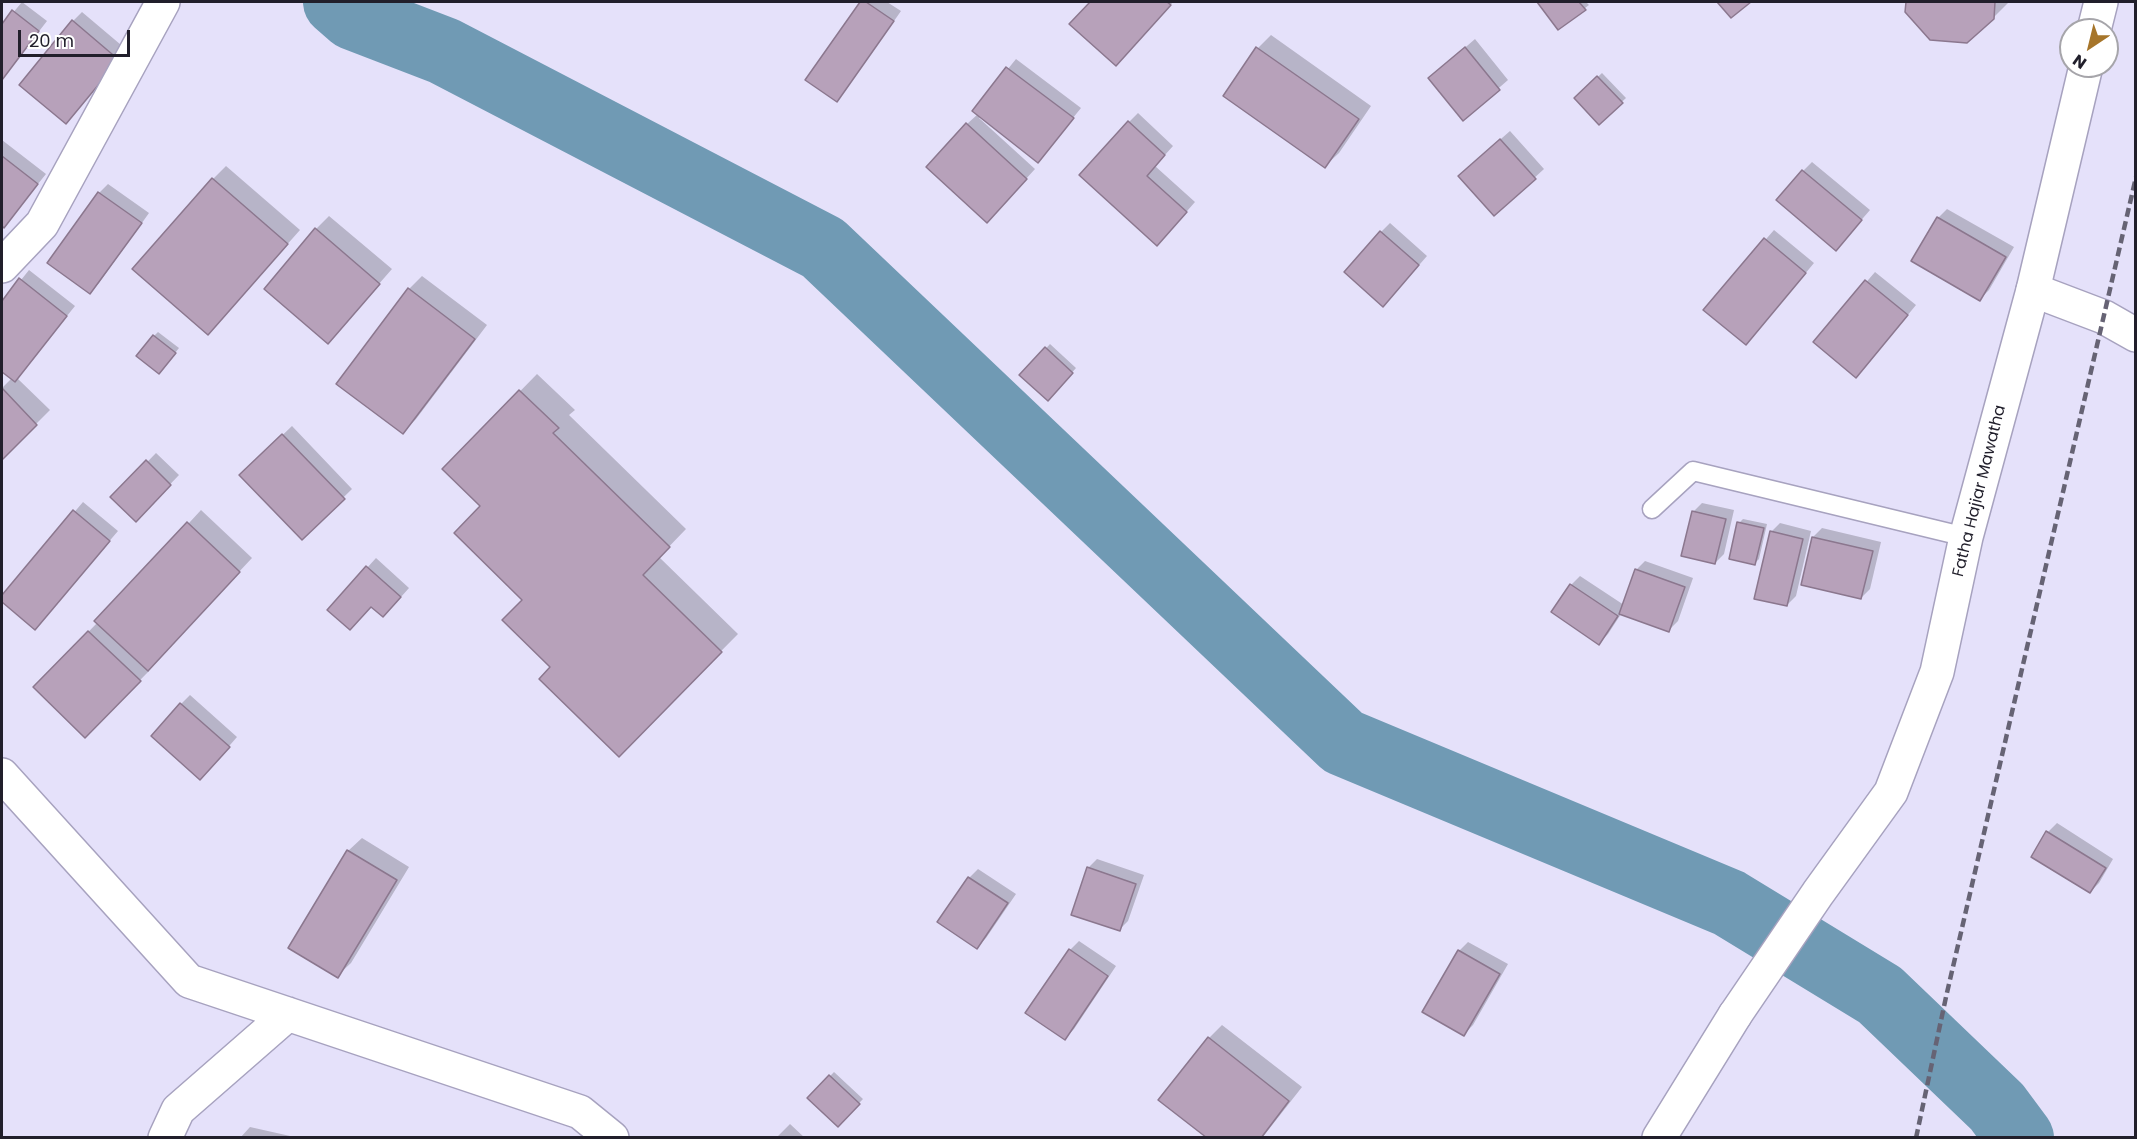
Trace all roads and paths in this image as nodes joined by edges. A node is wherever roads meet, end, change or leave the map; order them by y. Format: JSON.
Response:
{"nodes":[{"id":1,"x":163,"y":2,"type":"edge"},
{"id":2,"x":2101,"y":2,"type":"edge"},
{"id":3,"x":2097,"y":18,"type":"edge"},
{"id":4,"x":2083,"y":78,"type":"edge"},
{"id":5,"x":2,"y":266,"type":"edge"},
{"id":6,"x":2033,"y":290,"type":"junction"},
{"id":7,"x":2136,"y":335,"type":"edge"},
{"id":8,"x":1652,"y":509,"type":"dead end"},
{"id":9,"x":1966,"y":537,"type":"junction"},
{"id":10,"x":2,"y":775,"type":"edge"},
{"id":11,"x":288,"y":1014,"type":"junction"},
{"id":12,"x":165,"y":1137,"type":"edge"},
{"id":13,"x":612,"y":1137,"type":"edge"},
{"id":14,"x":1659,"y":1137,"type":"edge"}],
"edges":[{"from":1,"to":5,"type":"street"},
{"from":2,"to":3,"type":"street"},
{"from":4,"to":6,"type":"street","name":"Fatha Hajiar Mawatha"},
{"from":6,"to":7,"type":"street"},
{"from":6,"to":9,"type":"street","name":"Fatha Hajiar Mawatha"},
{"from":8,"to":9,"type":"lane"},
{"from":9,"to":14,"type":"street","name":"Fatha Hajiar Mawatha"},
{"from":10,"to":11,"type":"street"},
{"from":11,"to":12,"type":"street"},
{"from":11,"to":13,"type":"street"}]}
